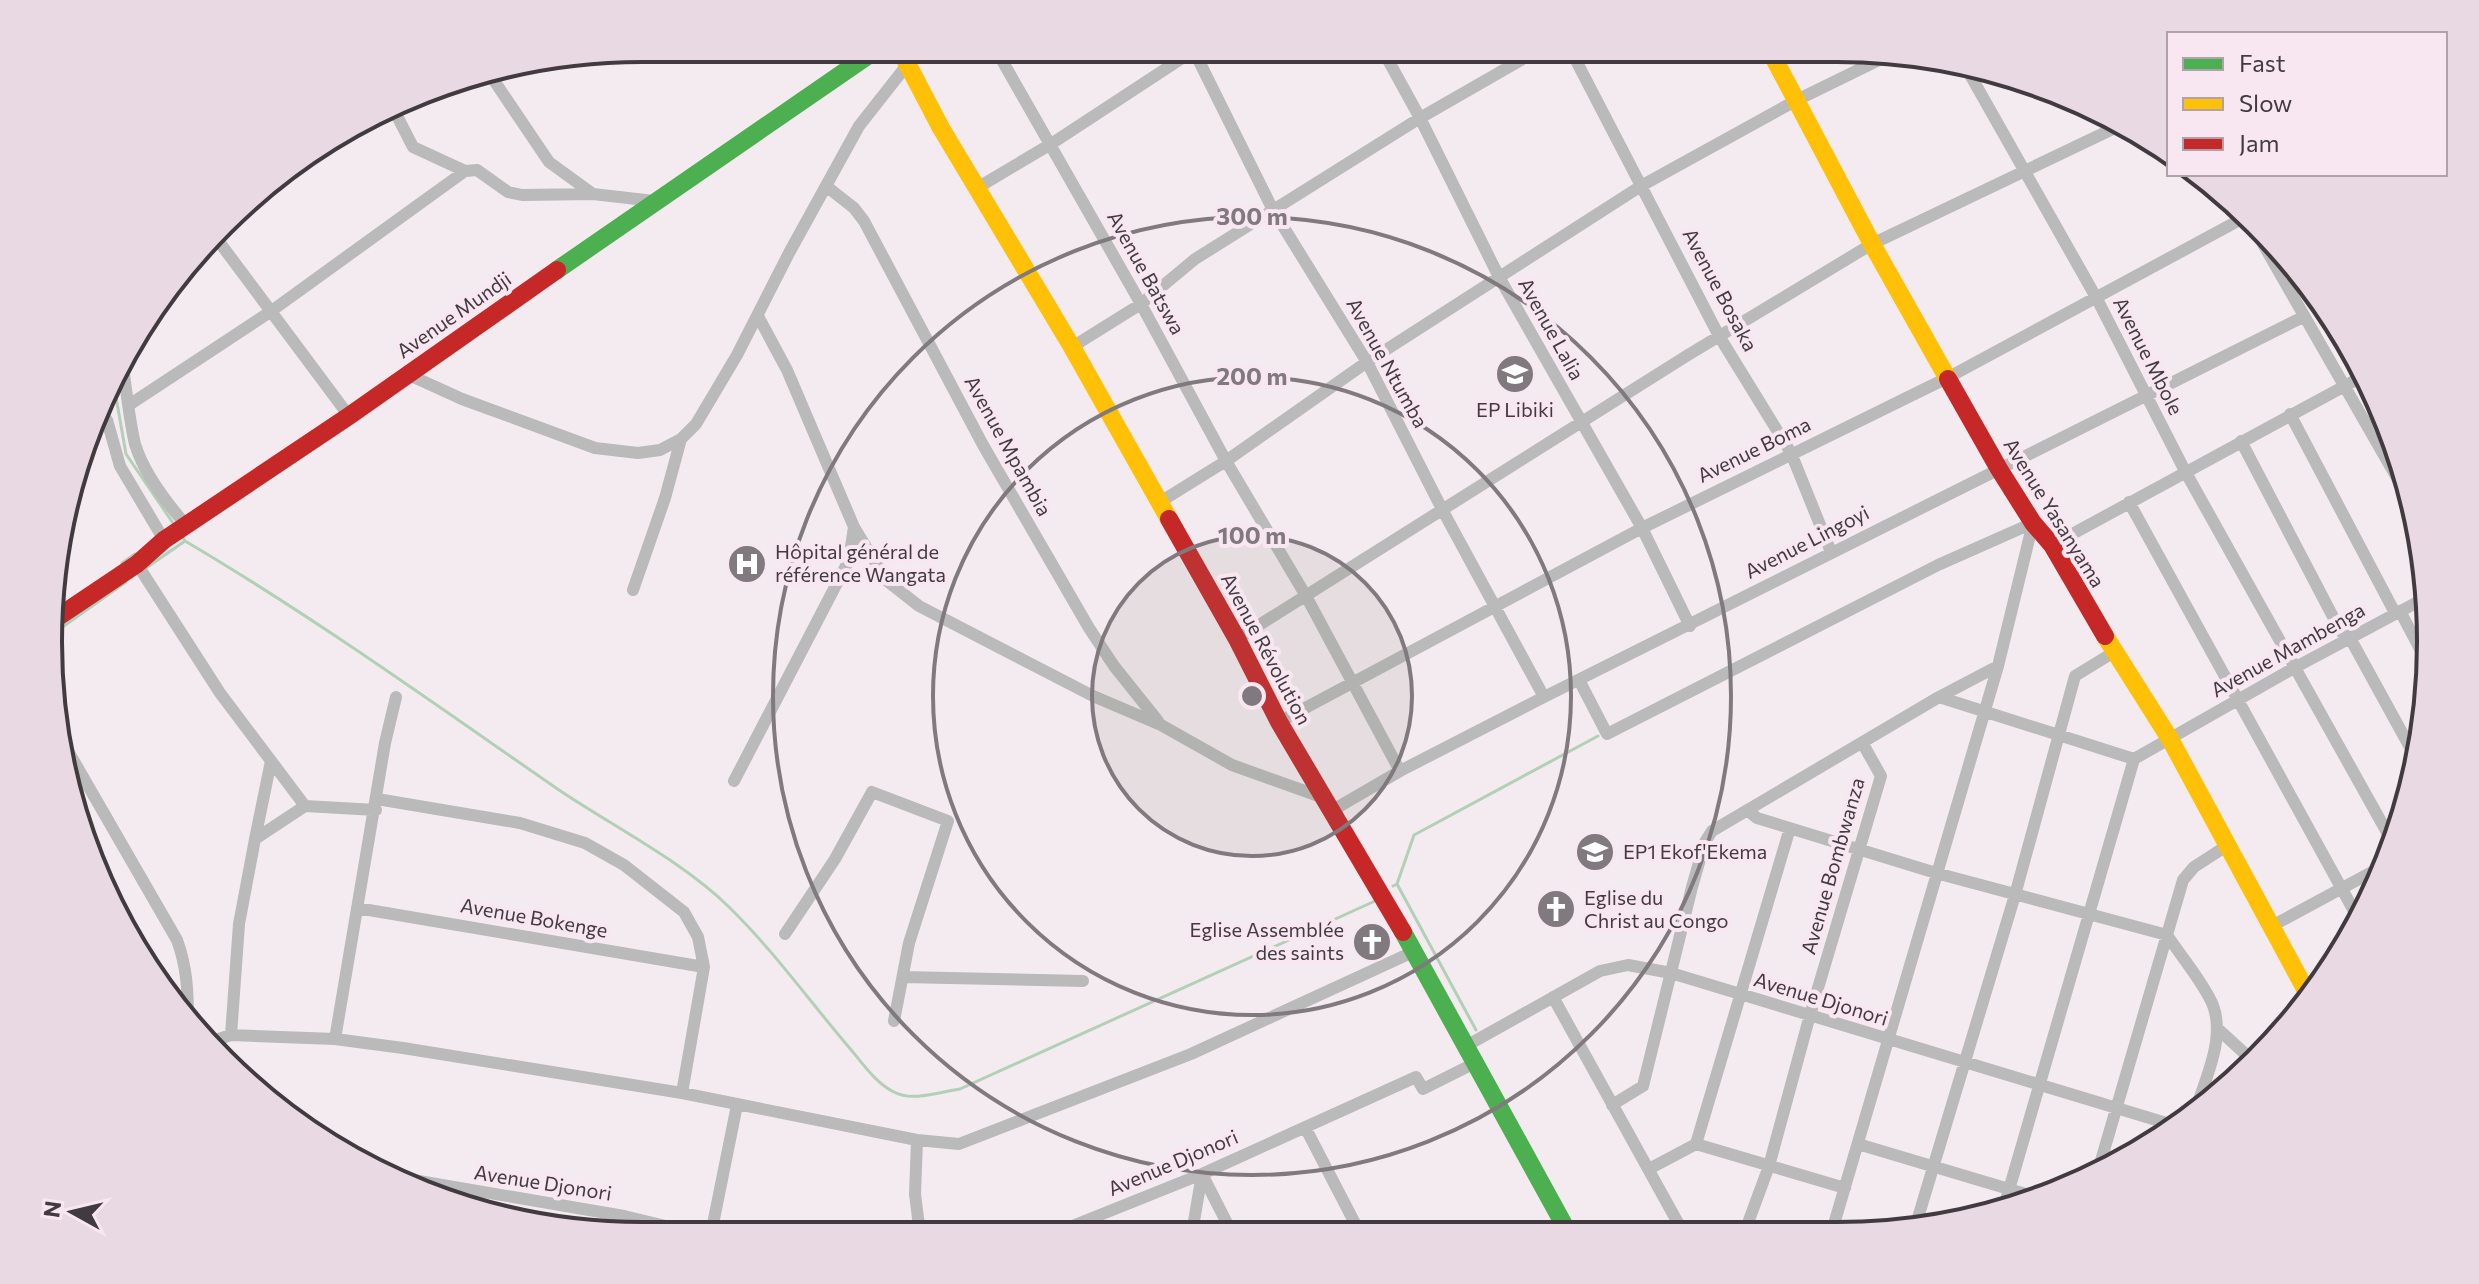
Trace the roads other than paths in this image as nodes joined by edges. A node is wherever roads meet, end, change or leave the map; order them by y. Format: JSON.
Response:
{"nodes":[{"id":1,"x":858,"y":62,"type":"edge"},
{"id":2,"x":899,"y":62,"type":"edge"},
{"id":3,"x":906,"y":62,"type":"edge"},
{"id":4,"x":1003,"y":62,"type":"edge"},
{"id":5,"x":1174,"y":62,"type":"edge"},
{"id":6,"x":1200,"y":62,"type":"edge"},
{"id":7,"x":1389,"y":62,"type":"edge"},
{"id":8,"x":1517,"y":62,"type":"edge"},
{"id":9,"x":1577,"y":62,"type":"edge"},
{"id":10,"x":1776,"y":62,"type":"edge"},
{"id":11,"x":1873,"y":63,"type":"edge"},
{"id":12,"x":1972,"y":78,"type":"edge"},
{"id":13,"x":495,"y":81,"type":"edge"},
{"id":14,"x":1797,"y":100,"type":"junction"},
{"id":15,"x":397,"y":116,"type":"edge"},
{"id":16,"x":1420,"y":118,"type":"junction"},
{"id":17,"x":2110,"y":131,"type":"edge"},
{"id":18,"x":1051,"y":144,"type":"junction"},
{"id":19,"x":465,"y":171,"type":"junction"},
{"id":20,"x":2025,"y":172,"type":"junction"},
{"id":21,"x":826,"y":186,"type":"junction"},
{"id":22,"x":1641,"y":186,"type":"junction"},
{"id":23,"x":977,"y":188,"type":"junction"},
{"id":24,"x":593,"y":194,"type":"junction"},
{"id":25,"x":654,"y":201,"type":"junction"},
{"id":26,"x":1273,"y":210,"type":"junction"},
{"id":27,"x":2236,"y":222,"type":"edge"},
{"id":28,"x":221,"y":244,"type":"edge"},
{"id":29,"x":1872,"y":244,"type":"junction"},
{"id":30,"x":2269,"y":256,"type":"edge"},
{"id":31,"x":1499,"y":277,"type":"junction"},
{"id":32,"x":2097,"y":299,"type":"junction"},
{"id":33,"x":1141,"y":304,"type":"junction"},
{"id":34,"x":270,"y":312,"type":"junction"},
{"id":35,"x":758,"y":316,"type":"junction"},
{"id":36,"x":2303,"y":317,"type":"junction"},
{"id":37,"x":1719,"y":336,"type":"junction"},
{"id":38,"x":1072,"y":347,"type":"junction"},
{"id":39,"x":1367,"y":362,"type":"junction"},
{"id":40,"x":407,"y":374,"type":"junction"},
{"id":41,"x":1949,"y":377,"type":"junction"},
{"id":42,"x":125,"y":380,"type":"edge"},
{"id":43,"x":2354,"y":380,"type":"edge"},
{"id":44,"x":2343,"y":385,"type":"junction"},
{"id":45,"x":2146,"y":394,"type":"junction"},
{"id":46,"x":129,"y":405,"type":"junction"},
{"id":47,"x":2290,"y":414,"type":"junction"},
{"id":48,"x":349,"y":416,"type":"junction"},
{"id":49,"x":106,"y":421,"type":"edge"},
{"id":50,"x":1581,"y":423,"type":"junction"},
{"id":51,"x":681,"y":439,"type":"junction"},
{"id":52,"x":2241,"y":441,"type":"junction"},
{"id":53,"x":1791,"y":453,"type":"junction"},
{"id":54,"x":1226,"y":461,"type":"junction"},
{"id":55,"x":2388,"y":463,"type":"edge"},
{"id":56,"x":1999,"y":469,"type":"junction"},
{"id":57,"x":2185,"y":471,"type":"junction"},
{"id":58,"x":1160,"y":502,"type":"junction"},
{"id":59,"x":2129,"y":502,"type":"junction"},
{"id":60,"x":1443,"y":511,"type":"junction"},
{"id":61,"x":2033,"y":523,"type":"junction"},
{"id":62,"x":854,"y":527,"type":"junction"},
{"id":63,"x":1642,"y":528,"type":"junction"},
{"id":64,"x":175,"y":532,"type":"junction"},
{"id":65,"x":2052,"y":545,"type":"junction"},
{"id":66,"x":1831,"y":552,"type":"junction"},
{"id":67,"x":137,"y":564,"type":"junction"},
{"id":68,"x":633,"y":590,"type":"dead end"},
{"id":69,"x":1306,"y":596,"type":"junction"},
{"id":70,"x":2416,"y":603,"type":"edge"},
{"id":71,"x":1496,"y":606,"type":"junction"},
{"id":72,"x":2400,"y":611,"type":"junction"},
{"id":73,"x":63,"y":614,"type":"edge"},
{"id":74,"x":1690,"y":626,"type":"junction"},
{"id":75,"x":2350,"y":638,"type":"junction"},
{"id":76,"x":1237,"y":639,"type":"junction"},
{"id":77,"x":2417,"y":643,"type":"edge"},
{"id":78,"x":2114,"y":652,"type":"junction"},
{"id":79,"x":1998,"y":666,"type":"junction"},
{"id":80,"x":2294,"y":668,"type":"junction"},
{"id":81,"x":1579,"y":680,"type":"junction"},
{"id":82,"x":1351,"y":683,"type":"junction"},
{"id":83,"x":396,"y":697,"type":"dead end"},
{"id":84,"x":1544,"y":697,"type":"junction"},
{"id":85,"x":1939,"y":697,"type":"junction"},
{"id":86,"x":2236,"y":701,"type":"junction"},
{"id":87,"x":1983,"y":712,"type":"junction"},
{"id":88,"x":1279,"y":722,"type":"junction"},
{"id":89,"x":1161,"y":725,"type":"junction"},
{"id":90,"x":2059,"y":737,"type":"junction"},
{"id":91,"x":2170,"y":739,"type":"junction"},
{"id":92,"x":2408,"y":743,"type":"edge"},
{"id":93,"x":1863,"y":744,"type":"junction"},
{"id":94,"x":2134,"y":759,"type":"junction"},
{"id":95,"x":271,"y":761,"type":"junction"},
{"id":96,"x":75,"y":763,"type":"edge"},
{"id":97,"x":1400,"y":771,"type":"junction"},
{"id":98,"x":734,"y":781,"type":"dead end"},
{"id":99,"x":376,"y":804,"type":"junction"},
{"id":100,"x":1330,"y":804,"type":"junction"},
{"id":101,"x":305,"y":806,"type":"junction"},
{"id":102,"x":1747,"y":810,"type":"junction"},
{"id":103,"x":1790,"y":828,"type":"junction"},
{"id":104,"x":2385,"y":830,"type":"edge"},
{"id":105,"x":255,"y":839,"type":"junction"},
{"id":106,"x":2228,"y":845,"type":"junction"},
{"id":107,"x":1860,"y":850,"type":"junction"},
{"id":108,"x":1936,"y":873,"type":"junction"},
{"id":109,"x":2368,"y":874,"type":"edge"},
{"id":110,"x":2342,"y":889,"type":"junction"},
{"id":111,"x":2015,"y":895,"type":"junction"},
{"id":112,"x":357,"y":908,"type":"junction"},
{"id":113,"x":2352,"y":908,"type":"edge"},
{"id":114,"x":2089,"y":915,"type":"junction"},
{"id":115,"x":2270,"y":927,"type":"junction"},
{"id":116,"x":785,"y":934,"type":"dead end"},
{"id":117,"x":2167,"y":935,"type":"junction"},
{"id":118,"x":1415,"y":951,"type":"junction"},
{"id":119,"x":704,"y":967,"type":"junction"},
{"id":120,"x":1671,"y":973,"type":"junction"},
{"id":121,"x":903,"y":977,"type":"junction"},
{"id":122,"x":1083,"y":981,"type":"dead end"},
{"id":123,"x":2303,"y":986,"type":"edge"},
{"id":124,"x":1741,"y":995,"type":"junction"},
{"id":125,"x":1553,"y":997,"type":"junction"},
{"id":126,"x":188,"y":1002,"type":"edge"},
{"id":127,"x":1810,"y":1015,"type":"junction"},
{"id":128,"x":894,"y":1021,"type":"dead end"},
{"id":129,"x":2218,"y":1029,"type":"junction"},
{"id":130,"x":231,"y":1035,"type":"junction"},
{"id":131,"x":220,"y":1039,"type":"edge"},
{"id":132,"x":335,"y":1039,"type":"junction"},
{"id":133,"x":1886,"y":1039,"type":"junction"},
{"id":134,"x":1470,"y":1054,"type":"junction"},
{"id":135,"x":2245,"y":1054,"type":"edge"},
{"id":136,"x":1964,"y":1062,"type":"junction"},
{"id":137,"x":2040,"y":1086,"type":"junction"},
{"id":138,"x":682,"y":1093,"type":"junction"},
{"id":139,"x":2200,"y":1094,"type":"edge"},
{"id":140,"x":737,"y":1105,"type":"junction"},
{"id":141,"x":1612,"y":1105,"type":"junction"},
{"id":142,"x":2116,"y":1108,"type":"junction"},
{"id":143,"x":2162,"y":1122,"type":"edge"},
{"id":144,"x":1305,"y":1127,"type":"junction"},
{"id":145,"x":917,"y":1140,"type":"junction"},
{"id":146,"x":1696,"y":1144,"type":"junction"},
{"id":147,"x":1858,"y":1144,"type":"junction"},
{"id":148,"x":2102,"y":1158,"type":"edge"},
{"id":149,"x":1769,"y":1166,"type":"junction"},
{"id":150,"x":1933,"y":1166,"type":"junction"},
{"id":151,"x":1649,"y":1169,"type":"junction"},
{"id":152,"x":1202,"y":1174,"type":"junction"},
{"id":153,"x":440,"y":1185,"type":"edge"},
{"id":154,"x":1845,"y":1188,"type":"junction"},
{"id":155,"x":2009,"y":1188,"type":"junction"},
{"id":156,"x":467,"y":1190,"type":"junction"},
{"id":157,"x":2020,"y":1192,"type":"edge"},
{"id":158,"x":466,"y":1194,"type":"edge"},
{"id":159,"x":2007,"y":1196,"type":"edge"},
{"id":160,"x":624,"y":1216,"type":"junction"},
{"id":161,"x":1918,"y":1216,"type":"edge"},
{"id":162,"x":623,"y":1222,"type":"edge"},
{"id":163,"x":649,"y":1222,"type":"edge"},
{"id":164,"x":713,"y":1222,"type":"edge"},
{"id":165,"x":918,"y":1222,"type":"edge"},
{"id":166,"x":1085,"y":1222,"type":"edge"},
{"id":167,"x":1194,"y":1222,"type":"edge"},
{"id":168,"x":1226,"y":1222,"type":"edge"},
{"id":169,"x":1354,"y":1222,"type":"edge"},
{"id":170,"x":1562,"y":1222,"type":"edge"},
{"id":171,"x":1678,"y":1222,"type":"edge"},
{"id":172,"x":1748,"y":1222,"type":"edge"},
{"id":173,"x":1835,"y":1222,"type":"edge"}],
"edges":[{"from":1,"to":25,"type":"street","name":"Avenue Mundji"},
{"from":2,"to":21,"type":"street"},
{"from":3,"to":23,"type":"street","name":"Avenue Révolution"},
{"from":4,"to":18,"type":"street","name":"Avenue Batswa"},
{"from":5,"to":18,"type":"street"},
{"from":6,"to":26,"type":"street","name":"Avenue Ntumba"},
{"from":7,"to":16,"type":"street","name":"Avenue Lalia"},
{"from":8,"to":16,"type":"street"},
{"from":9,"to":22,"type":"street","name":"Avenue Bosaka"},
{"from":10,"to":14,"type":"street","name":"Avenue Yasanyama"},
{"from":11,"to":14,"type":"street"},
{"from":12,"to":20,"type":"street","name":"Avenue Mbole"},
{"from":13,"to":24,"type":"street"},
{"from":14,"to":22,"type":"street"},
{"from":14,"to":29,"type":"street","name":"Avenue Yasanyama"},
{"from":15,"to":19,"type":"street"},
{"from":16,"to":26,"type":"street"},
{"from":16,"to":31,"type":"street","name":"Avenue Lalia"},
{"from":17,"to":20,"type":"street"},
{"from":18,"to":23,"type":"street"},
{"from":18,"to":33,"type":"street","name":"Avenue Batswa"},
{"from":19,"to":24,"type":"street"},
{"from":19,"to":34,"type":"street"},
{"from":20,"to":29,"type":"street"},
{"from":20,"to":32,"type":"street","name":"Avenue Mbole"},
{"from":21,"to":35,"type":"street"},
{"from":21,"to":89,"type":"street","name":"Avenue Mpambia"},
{"from":22,"to":31,"type":"street"},
{"from":22,"to":37,"type":"street","name":"Avenue Bosaka"},
{"from":23,"to":38,"type":"street","name":"Avenue Révolution"},
{"from":24,"to":25,"type":"street"},
{"from":25,"to":40,"type":"street","name":"Avenue Mundji"},
{"from":26,"to":33,"type":"street"},
{"from":26,"to":39,"type":"street","name":"Avenue Ntumba"},
{"from":27,"to":32,"type":"street","name":"Avenue Boma"},
{"from":28,"to":34,"type":"street"},
{"from":29,"to":37,"type":"street"},
{"from":29,"to":41,"type":"street","name":"Avenue Yasanyama"},
{"from":30,"to":36,"type":"street"},
{"from":31,"to":39,"type":"street"},
{"from":31,"to":50,"type":"street","name":"Avenue Lalia"},
{"from":32,"to":41,"type":"street","name":"Avenue Boma"},
{"from":32,"to":45,"type":"street","name":"Avenue Mbole"},
{"from":33,"to":38,"type":"street"},
{"from":33,"to":54,"type":"street","name":"Avenue Batswa"},
{"from":34,"to":46,"type":"street"},
{"from":34,"to":48,"type":"street"},
{"from":35,"to":51,"type":"street"},
{"from":35,"to":62,"type":"street"},
{"from":36,"to":44,"type":"street"},
{"from":36,"to":45,"type":"street","name":"Avenue Lingoyi"},
{"from":37,"to":50,"type":"street"},
{"from":37,"to":53,"type":"street","name":"Avenue Bosaka"},
{"from":38,"to":58,"type":"street","name":"Avenue Révolution"},
{"from":39,"to":54,"type":"street"},
{"from":39,"to":60,"type":"street","name":"Avenue Ntumba"},
{"from":40,"to":48,"type":"street","name":"Avenue Mundji"},
{"from":40,"to":51,"type":"street"},
{"from":41,"to":53,"type":"street","name":"Avenue Boma"},
{"from":41,"to":56,"type":"street","name":"Avenue Yasanyama"},
{"from":42,"to":46,"type":"street"},
{"from":43,"to":44,"type":"street"},
{"from":44,"to":47,"type":"street"},
{"from":44,"to":55,"type":"street"},
{"from":45,"to":56,"type":"street","name":"Avenue Lingoyi"},
{"from":45,"to":57,"type":"street","name":"Avenue Mbole"},
{"from":46,"to":64,"type":"street"},
{"from":47,"to":52,"type":"street"},
{"from":47,"to":72,"type":"street"},
{"from":48,"to":64,"type":"street","name":"Avenue Mundji"},
{"from":49,"to":64,"type":"street"},
{"from":50,"to":60,"type":"street"},
{"from":50,"to":63,"type":"street","name":"Avenue Lalia"},
{"from":51,"to":68,"type":"street"},
{"from":52,"to":57,"type":"street"},
{"from":52,"to":75,"type":"street"},
{"from":53,"to":63,"type":"street","name":"Avenue Boma"},
{"from":53,"to":66,"type":"street","name":"Avenue Bosaka"},
{"from":54,"to":58,"type":"street"},
{"from":54,"to":69,"type":"street","name":"Avenue Batswa"},
{"from":56,"to":61,"type":"street","name":"Avenue Yasanyama"},
{"from":56,"to":66,"type":"street","name":"Avenue Lingoyi"},
{"from":57,"to":59,"type":"street"},
{"from":57,"to":80,"type":"street","name":"Avenue Mbole"},
{"from":58,"to":76,"type":"street","name":"Avenue Révolution"},
{"from":59,"to":65,"type":"street"},
{"from":59,"to":86,"type":"street"},
{"from":60,"to":69,"type":"street"},
{"from":60,"to":71,"type":"street","name":"Avenue Ntumba"},
{"from":61,"to":65,"type":"street","name":"Avenue Yasanyama"},
{"from":61,"to":79,"type":"street"},
{"from":61,"to":81,"type":"street"},
{"from":62,"to":89,"type":"street"},
{"from":62,"to":98,"type":"street"},
{"from":63,"to":71,"type":"street","name":"Avenue Boma"},
{"from":63,"to":74,"type":"street","name":"Avenue Lalia"},
{"from":64,"to":67,"type":"street","name":"Avenue Mundji"},
{"from":65,"to":78,"type":"street","name":"Avenue Yasanyama"},
{"from":66,"to":74,"type":"street","name":"Avenue Lingoyi"},
{"from":67,"to":73,"type":"street","name":"Avenue Mundji"},
{"from":67,"to":95,"type":"street"},
{"from":69,"to":76,"type":"street"},
{"from":69,"to":82,"type":"street","name":"Avenue Batswa"},
{"from":70,"to":72,"type":"street","name":"Avenue Mambenga"},
{"from":71,"to":82,"type":"street","name":"Avenue Boma"},
{"from":71,"to":84,"type":"street","name":"Avenue Ntumba"},
{"from":72,"to":75,"type":"street","name":"Avenue Mambenga"},
{"from":72,"to":77,"type":"street"},
{"from":74,"to":81,"type":"street","name":"Avenue Lingoyi"},
{"from":75,"to":80,"type":"street","name":"Avenue Mambenga"},
{"from":75,"to":92,"type":"street"},
{"from":76,"to":88,"type":"street","name":"Avenue Révolution"},
{"from":78,"to":90,"type":"street"},
{"from":78,"to":91,"type":"street","name":"Avenue Yasanyama"},
{"from":79,"to":85,"type":"street"},
{"from":79,"to":87,"type":"street"},
{"from":80,"to":86,"type":"street","name":"Avenue Mambenga"},
{"from":80,"to":104,"type":"street","name":"Avenue Mbole"},
{"from":81,"to":84,"type":"street","name":"Avenue Lingoyi"},
{"from":82,"to":88,"type":"street","name":"Avenue Boma"},
{"from":82,"to":97,"type":"street","name":"Avenue Batswa"},
{"from":83,"to":99,"type":"street"},
{"from":84,"to":97,"type":"street","name":"Avenue Lingoyi"},
{"from":85,"to":87,"type":"street"},
{"from":85,"to":93,"type":"street"},
{"from":86,"to":91,"type":"street","name":"Avenue Mambenga"},
{"from":86,"to":110,"type":"street"},
{"from":87,"to":90,"type":"street"},
{"from":87,"to":108,"type":"street"},
{"from":88,"to":100,"type":"street","name":"Avenue Révolution"},
{"from":89,"to":100,"type":"street"},
{"from":90,"to":94,"type":"street"},
{"from":90,"to":111,"type":"street"},
{"from":91,"to":94,"type":"street","name":"Avenue Mambenga"},
{"from":91,"to":106,"type":"street","name":"Avenue Yasanyama"},
{"from":93,"to":102,"type":"street"},
{"from":93,"to":107,"type":"street","name":"Avenue Bombwanza"},
{"from":94,"to":114,"type":"street"},
{"from":95,"to":101,"type":"street"},
{"from":95,"to":105,"type":"street"},
{"from":96,"to":126,"type":"street"},
{"from":97,"to":100,"type":"street","name":"Avenue Lingoyi"},
{"from":99,"to":101,"type":"street"},
{"from":99,"to":112,"type":"street"},
{"from":99,"to":119,"type":"street"},
{"from":100,"to":118,"type":"street","name":"Avenue Révolution"},
{"from":101,"to":105,"type":"street"},
{"from":102,"to":103,"type":"street"},
{"from":102,"to":120,"type":"street"},
{"from":103,"to":107,"type":"street"},
{"from":103,"to":124,"type":"street"},
{"from":105,"to":130,"type":"street"},
{"from":106,"to":115,"type":"street","name":"Avenue Yasanyama"},
{"from":106,"to":117,"type":"street"},
{"from":107,"to":108,"type":"street"},
{"from":107,"to":127,"type":"street","name":"Avenue Bombwanza"},
{"from":108,"to":111,"type":"street"},
{"from":108,"to":133,"type":"street"},
{"from":109,"to":110,"type":"street"},
{"from":110,"to":113,"type":"street"},
{"from":110,"to":115,"type":"street"},
{"from":111,"to":114,"type":"street"},
{"from":111,"to":136,"type":"street"},
{"from":112,"to":119,"type":"street","name":"Avenue Bokenge"},
{"from":112,"to":132,"type":"street"},
{"from":114,"to":117,"type":"street"},
{"from":114,"to":137,"type":"street"},
{"from":115,"to":123,"type":"street","name":"Avenue Yasanyama"},
{"from":116,"to":121,"type":"street"},
{"from":117,"to":129,"type":"street"},
{"from":117,"to":142,"type":"street"},
{"from":118,"to":134,"type":"street","name":"Avenue Révolution"},
{"from":118,"to":145,"type":"street"},
{"from":119,"to":138,"type":"street"},
{"from":120,"to":124,"type":"street","name":"Avenue Djonori"},
{"from":120,"to":125,"type":"street","name":"Avenue Djonori"},
{"from":120,"to":141,"type":"street"},
{"from":121,"to":122,"type":"street"},
{"from":121,"to":128,"type":"street"},
{"from":124,"to":127,"type":"street","name":"Avenue Djonori"},
{"from":124,"to":146,"type":"street"},
{"from":125,"to":134,"type":"street","name":"Avenue Djonori"},
{"from":125,"to":141,"type":"street"},
{"from":127,"to":133,"type":"street","name":"Avenue Djonori"},
{"from":127,"to":149,"type":"street","name":"Avenue Bombwanza"},
{"from":129,"to":135,"type":"street"},
{"from":129,"to":139,"type":"street"},
{"from":130,"to":131,"type":"street"},
{"from":130,"to":132,"type":"street"},
{"from":132,"to":138,"type":"street"},
{"from":133,"to":136,"type":"street","name":"Avenue Djonori"},
{"from":133,"to":147,"type":"street"},
{"from":134,"to":144,"type":"street","name":"Avenue Djonori"},
{"from":134,"to":170,"type":"street","name":"Avenue Révolution"},
{"from":136,"to":137,"type":"street","name":"Avenue Djonori"},
{"from":136,"to":150,"type":"street"},
{"from":137,"to":142,"type":"street","name":"Avenue Djonori"},
{"from":137,"to":155,"type":"street"},
{"from":138,"to":140,"type":"street"},
{"from":140,"to":145,"type":"street"},
{"from":140,"to":164,"type":"street"},
{"from":141,"to":151,"type":"street"},
{"from":142,"to":143,"type":"street","name":"Avenue Djonori"},
{"from":142,"to":148,"type":"street"},
{"from":144,"to":152,"type":"street","name":"Avenue Djonori"},
{"from":144,"to":169,"type":"street"},
{"from":145,"to":165,"type":"street"},
{"from":146,"to":149,"type":"street"},
{"from":146,"to":151,"type":"street"},
{"from":147,"to":150,"type":"street"},
{"from":147,"to":154,"type":"street"},
{"from":149,"to":154,"type":"street"},
{"from":149,"to":172,"type":"street","name":"Avenue Bombwanza"},
{"from":150,"to":155,"type":"street"},
{"from":150,"to":161,"type":"street"},
{"from":151,"to":171,"type":"street"},
{"from":152,"to":166,"type":"street","name":"Avenue Djonori"},
{"from":152,"to":167,"type":"street"},
{"from":152,"to":168,"type":"street"},
{"from":153,"to":156,"type":"street","name":"Avenue Djonori"},
{"from":154,"to":173,"type":"street"},
{"from":155,"to":157,"type":"street"},
{"from":155,"to":159,"type":"street"},
{"from":156,"to":158,"type":"street"},
{"from":156,"to":160,"type":"street","name":"Avenue Djonori"},
{"from":160,"to":162,"type":"street"},
{"from":160,"to":163,"type":"street","name":"Avenue Djonori"}]}
